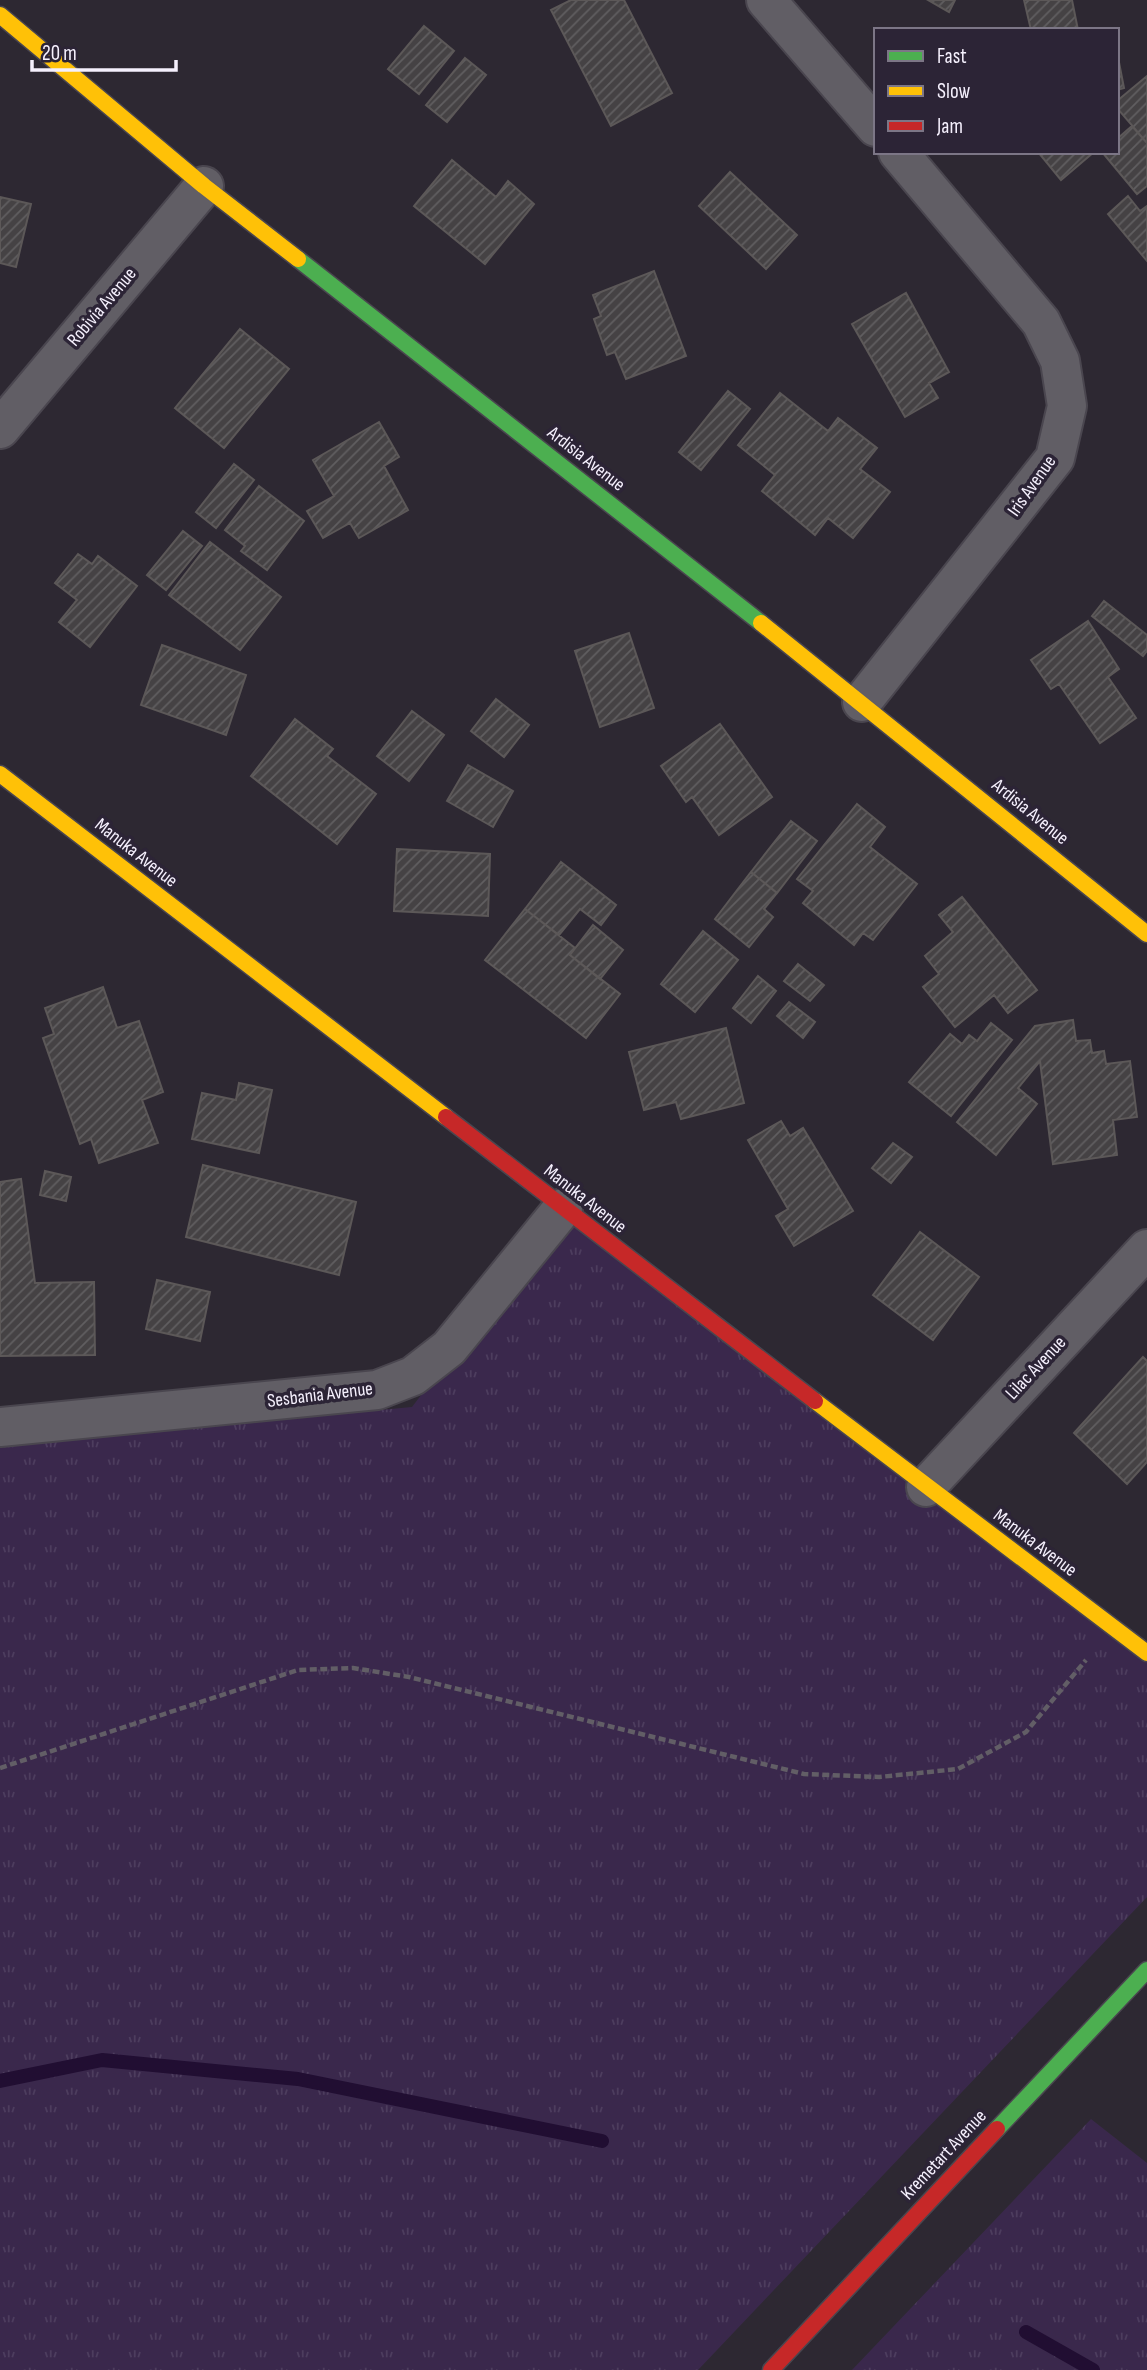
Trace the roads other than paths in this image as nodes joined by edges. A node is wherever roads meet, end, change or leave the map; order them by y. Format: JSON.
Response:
{"nodes":[{"id":1,"x":766,"y":0,"type":"edge"},
{"id":2,"x":0,"y":15,"type":"edge"},
{"id":3,"x":874,"y":125,"type":"edge"},
{"id":4,"x":900,"y":154,"type":"edge"},
{"id":5,"x":204,"y":186,"type":"junction"},
{"id":6,"x":0,"y":429,"type":"edge"},
{"id":7,"x":862,"y":702,"type":"junction"},
{"id":8,"x":0,"y":774,"type":"edge"},
{"id":9,"x":1147,"y":934,"type":"edge"},
{"id":10,"x":563,"y":1208,"type":"junction"},
{"id":11,"x":1147,"y":1249,"type":"edge"},
{"id":12,"x":0,"y":1427,"type":"edge"},
{"id":13,"x":926,"y":1487,"type":"junction"},
{"id":14,"x":1147,"y":1653,"type":"edge"},
{"id":15,"x":1147,"y":1970,"type":"edge"},
{"id":16,"x":771,"y":2370,"type":"edge"}],
"edges":[{"from":1,"to":3,"type":"street"},
{"from":2,"to":5,"type":"street","name":"Ardisia Avenue"},
{"from":4,"to":7,"type":"street","name":"Iris Avenue"},
{"from":5,"to":6,"type":"street","name":"Robivia Avenue"},
{"from":5,"to":7,"type":"street","name":"Ardisia Avenue"},
{"from":7,"to":9,"type":"street","name":"Ardisia Avenue"},
{"from":8,"to":10,"type":"street","name":"Manuka Avenue"},
{"from":10,"to":12,"type":"street","name":"Sesbania Avenue"},
{"from":10,"to":13,"type":"street","name":"Manuka Avenue"},
{"from":11,"to":13,"type":"street","name":"Lilac Avenue"},
{"from":13,"to":14,"type":"street","name":"Manuka Avenue"},
{"from":15,"to":16,"type":"street","name":"Kremetart Avenue"}]}
